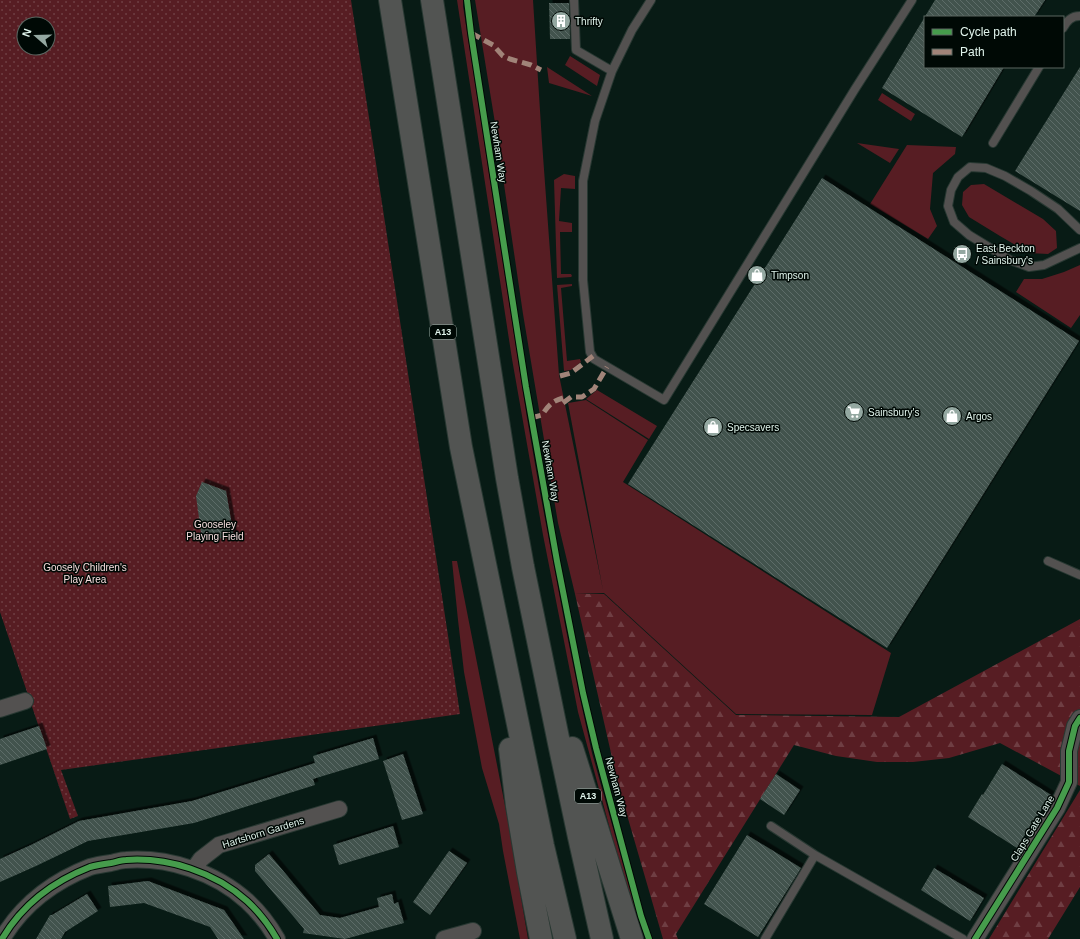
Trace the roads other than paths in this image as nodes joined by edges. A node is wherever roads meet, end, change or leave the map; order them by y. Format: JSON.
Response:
{"nodes":[{"id":1,"x":390,"y":0,"type":"edge"},
{"id":2,"x":574,"y":0,"type":"edge"},
{"id":3,"x":651,"y":0,"type":"edge"},
{"id":4,"x":912,"y":0,"type":"edge"},
{"id":5,"x":437,"y":8,"type":"edge"},
{"id":6,"x":1080,"y":16,"type":"edge"},
{"id":7,"x":1064,"y":26,"type":"edge"},
{"id":8,"x":1038,"y":68,"type":"edge"},
{"id":9,"x":612,"y":71,"type":"junction"},
{"id":10,"x":993,"y":143,"type":"dead end"},
{"id":11,"x":1080,"y":230,"type":"edge"},
{"id":12,"x":1080,"y":248,"type":"edge"},
{"id":13,"x":1048,"y":561,"type":"dead end"},
{"id":14,"x":1080,"y":575,"type":"edge"},
{"id":15,"x":541,"y":654,"type":"junction"},
{"id":16,"x":505,"y":662,"type":"junction"},
{"id":17,"x":25,"y":701,"type":"dead end"},
{"id":18,"x":0,"y":709,"type":"edge"},
{"id":19,"x":1080,"y":718,"type":"edge"},
{"id":20,"x":339,"y":809,"type":"dead end"},
{"id":21,"x":771,"y":826,"type":"dead end"},
{"id":22,"x":815,"y":855,"type":"junction"},
{"id":23,"x":194,"y":869,"type":"junction"},
{"id":24,"x":4,"y":931,"type":"edge"},
{"id":25,"x":473,"y":931,"type":"dead end"},
{"id":26,"x":277,"y":939,"type":"edge"},
{"id":27,"x":444,"y":939,"type":"edge"},
{"id":28,"x":541,"y":939,"type":"edge"},
{"id":29,"x":564,"y":939,"type":"edge"},
{"id":30,"x":602,"y":939,"type":"edge"},
{"id":31,"x":632,"y":939,"type":"edge"},
{"id":32,"x":765,"y":939,"type":"edge"},
{"id":33,"x":963,"y":939,"type":"edge"},
{"id":34,"x":975,"y":939,"type":"edge"}],
"edges":[{"from":1,"to":16,"type":"highway","number":"A13"},
{"from":2,"to":9,"type":"lane"},
{"from":3,"to":9,"type":"lane"},
{"from":4,"to":9,"type":"lane"},
{"from":5,"to":15,"type":"highway","number":"A13"},
{"from":6,"to":7,"type":"lane"},
{"from":8,"to":10,"type":"lane"},
{"from":11,"to":12,"type":"lane"},
{"from":13,"to":14,"type":"lane"},
{"from":15,"to":30,"type":"highway","number":"A13"},
{"from":15,"to":31,"type":"highway","number":"A13"},
{"from":16,"to":28,"type":"highway","number":"A13"},
{"from":16,"to":29,"type":"highway","number":"A13"},
{"from":17,"to":18,"type":"street"},
{"from":19,"to":34,"type":"street","name":"Claps Gate Lane"},
{"from":20,"to":23,"type":"street","name":"Hartshorn Gardens"},
{"from":21,"to":22,"type":"lane"},
{"from":22,"to":32,"type":"lane"},
{"from":22,"to":33,"type":"lane"},
{"from":23,"to":24,"type":"street"},
{"from":23,"to":26,"type":"street"},
{"from":25,"to":27,"type":"street"}]}
